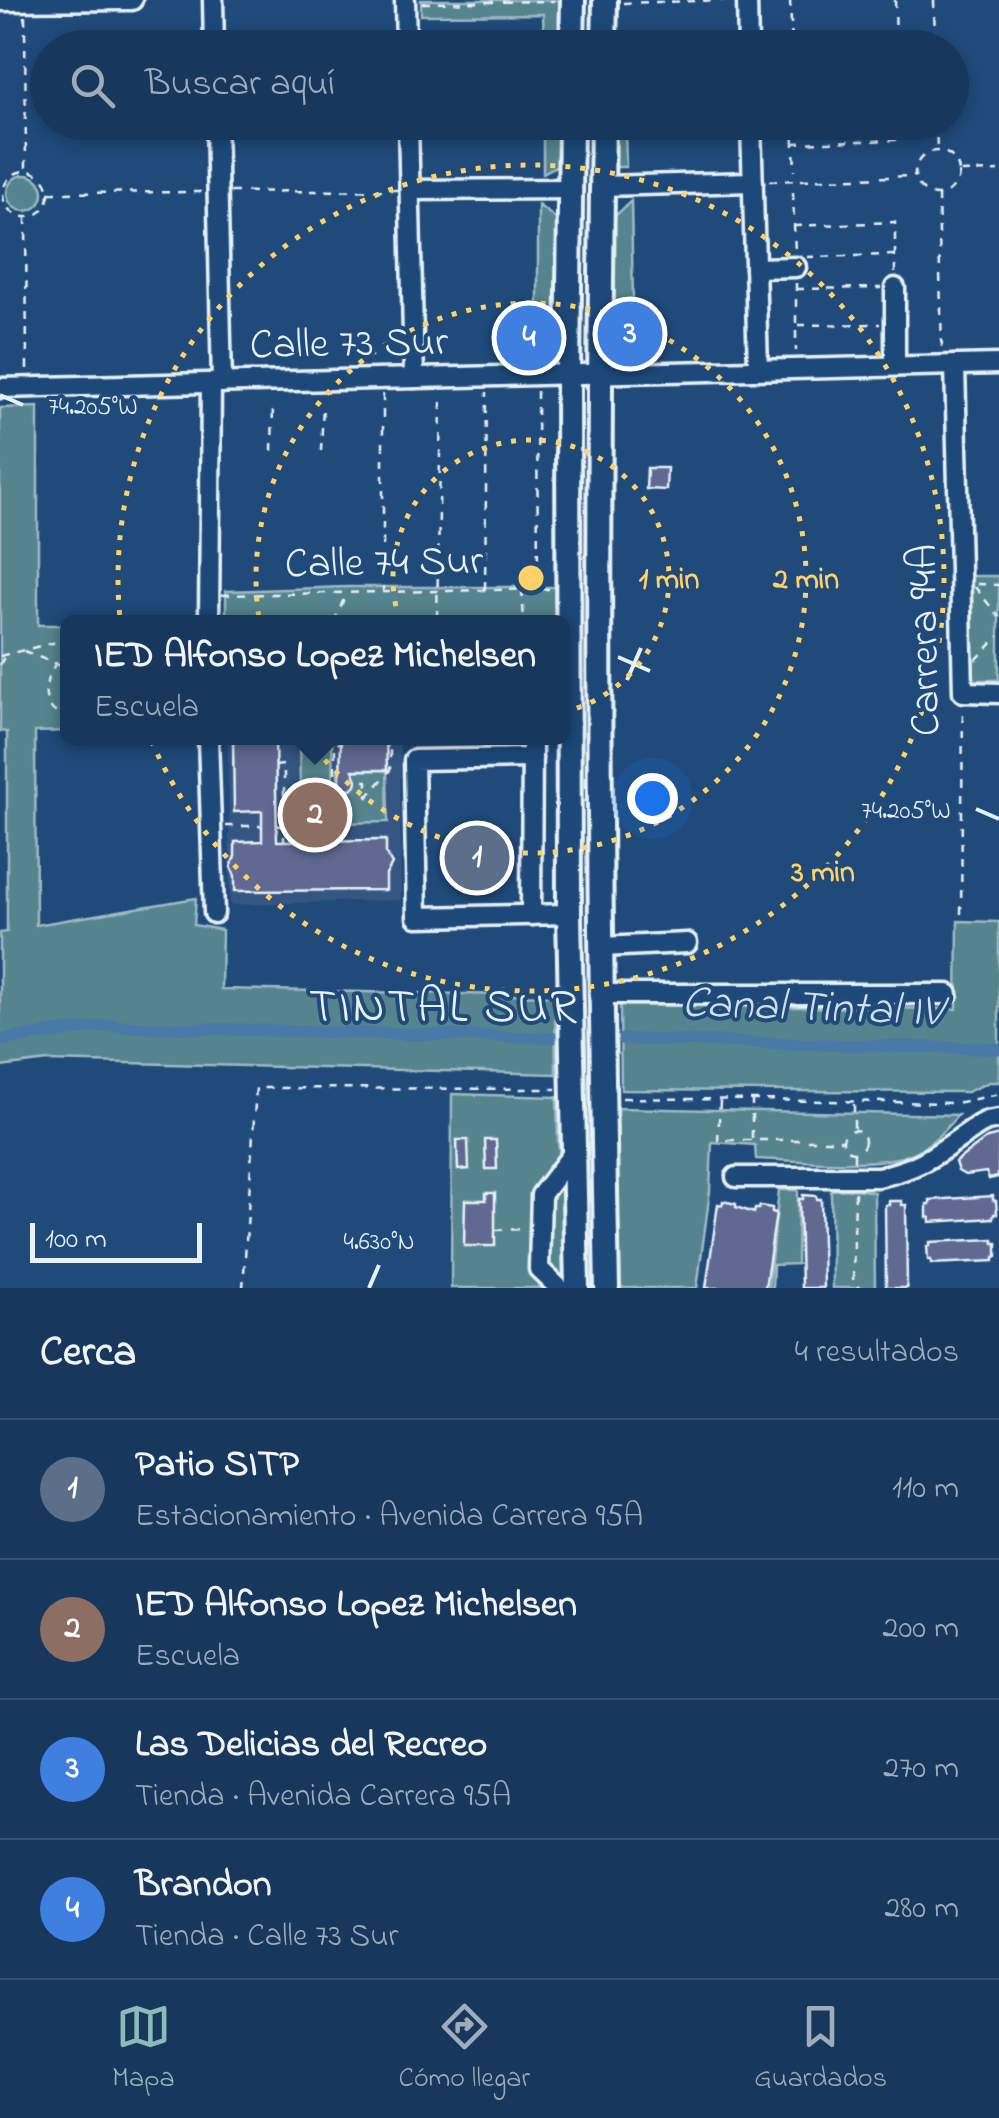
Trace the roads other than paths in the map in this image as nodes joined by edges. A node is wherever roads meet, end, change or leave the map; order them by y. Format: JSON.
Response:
{"nodes":[{"id":1,"x":132,"y":0,"type":"edge"},
{"id":2,"x":213,"y":0,"type":"edge"},
{"id":3,"x":572,"y":0,"type":"edge"},
{"id":4,"x":747,"y":0,"type":"edge"},
{"id":5,"x":0,"y":1,"type":"edge"},
{"id":6,"x":24,"y":1,"type":"edge"},
{"id":7,"x":405,"y":2,"type":"edge"},
{"id":8,"x":608,"y":2,"type":"edge"},
{"id":9,"x":214,"y":30,"type":"edge"},
{"id":10,"x":406,"y":30,"type":"edge"},
{"id":11,"x":572,"y":30,"type":"edge"},
{"id":12,"x":606,"y":30,"type":"edge"},
{"id":13,"x":748,"y":30,"type":"edge"},
{"id":14,"x":216,"y":140,"type":"edge"},
{"id":15,"x":409,"y":140,"type":"edge"},
{"id":16,"x":571,"y":140,"type":"edge"},
{"id":17,"x":603,"y":140,"type":"edge"},
{"id":18,"x":751,"y":140,"type":"edge"},
{"id":19,"x":752,"y":182,"type":"junction"},
{"id":20,"x":602,"y":186,"type":"junction"},
{"id":21,"x":570,"y":189,"type":"junction"},
{"id":22,"x":410,"y":190,"type":"junction"},
{"id":23,"x":795,"y":262,"type":"road end"},
{"id":24,"x":755,"y":268,"type":"junction"},
{"id":25,"x":895,"y":288,"type":"road end"},
{"id":26,"x":999,"y":364,"type":"edge"},
{"id":27,"x":948,"y":365,"type":"junction"},
{"id":28,"x":895,"y":366,"type":"junction"},
{"id":29,"x":758,"y":369,"type":"junction"},
{"id":30,"x":599,"y":373,"type":"junction"},
{"id":31,"x":568,"y":374,"type":"junction"},
{"id":32,"x":414,"y":378,"type":"junction"},
{"id":33,"x":217,"y":383,"type":"junction"},
{"id":34,"x":0,"y":388,"type":"edge"},
{"id":35,"x":209,"y":615,"type":"edge"},
{"id":36,"x":567,"y":615,"type":"edge"},
{"id":37,"x":999,"y":693,"type":"edge"},
{"id":38,"x":208,"y":745,"type":"edge"},
{"id":39,"x":532,"y":745,"type":"edge"},
{"id":40,"x":566,"y":745,"type":"edge"},
{"id":41,"x":532,"y":758,"type":"junction"},
{"id":42,"x":214,"y":913,"type":"dead end"},
{"id":43,"x":530,"y":914,"type":"junction"},
{"id":44,"x":569,"y":922,"type":"junction"},
{"id":45,"x":601,"y":938,"type":"junction"},
{"id":46,"x":688,"y":943,"type":"dead end"},
{"id":47,"x":570,"y":980,"type":"junction"},
{"id":48,"x":601,"y":987,"type":"junction"},
{"id":49,"x":948,"y":994,"type":"dead end"},
{"id":50,"x":999,"y":1120,"type":"edge"},
{"id":51,"x":574,"y":1152,"type":"junction"},
{"id":52,"x":736,"y":1178,"type":"dead end"},
{"id":53,"x":559,"y":1288,"type":"edge"},
{"id":54,"x":577,"y":1288,"type":"edge"},
{"id":55,"x":607,"y":1288,"type":"edge"}],
"edges":[{"from":1,"to":6,"type":"street"},
{"from":2,"to":9,"type":"street"},
{"from":3,"to":11,"type":"main road"},
{"from":4,"to":13,"type":"street"},
{"from":5,"to":6,"type":"street"},
{"from":7,"to":10,"type":"street"},
{"from":8,"to":12,"type":"main road"},
{"from":14,"to":33,"type":"street"},
{"from":15,"to":22,"type":"street"},
{"from":16,"to":21,"type":"main road"},
{"from":17,"to":20,"type":"main road"},
{"from":18,"to":19,"type":"street"},
{"from":19,"to":20,"type":"street"},
{"from":19,"to":24,"type":"street"},
{"from":20,"to":30,"type":"main road"},
{"from":21,"to":22,"type":"street"},
{"from":21,"to":31,"type":"main road"},
{"from":22,"to":32,"type":"street"},
{"from":23,"to":24,"type":"street"},
{"from":24,"to":29,"type":"street"},
{"from":25,"to":28,"type":"street"},
{"from":26,"to":27,"type":"street","name":"Calle 73 Sur"},
{"from":27,"to":28,"type":"street","name":"Calle 73 Sur"},
{"from":27,"to":37,"type":"street","name":"Carrera 94A"},
{"from":28,"to":29,"type":"street","name":"Calle 73 Sur"},
{"from":29,"to":30,"type":"street","name":"Calle 73 Sur"},
{"from":30,"to":31,"type":"street","name":"Calle 73 Sur"},
{"from":30,"to":45,"type":"main road"},
{"from":31,"to":32,"type":"street","name":"Calle 73 Sur"},
{"from":31,"to":36,"type":"main road"},
{"from":32,"to":33,"type":"street","name":"Calle 73 Sur"},
{"from":33,"to":34,"type":"street","name":"Calle 73 Sur"},
{"from":33,"to":35,"type":"street"},
{"from":38,"to":42,"type":"street"},
{"from":39,"to":41,"type":"street"},
{"from":40,"to":44,"type":"main road"},
{"from":41,"to":43,"type":"street"},
{"from":41,"to":43,"type":"street"},
{"from":43,"to":44,"type":"street"},
{"from":44,"to":45,"type":"main road"},
{"from":44,"to":47,"type":"main road"},
{"from":45,"to":46,"type":"street"},
{"from":45,"to":48,"type":"main road"},
{"from":47,"to":48,"type":"main road"},
{"from":47,"to":51,"type":"main road"},
{"from":48,"to":49,"type":"street"},
{"from":48,"to":55,"type":"main road"},
{"from":50,"to":52,"type":"street"},
{"from":51,"to":53,"type":"street"},
{"from":51,"to":54,"type":"main road"}]}
